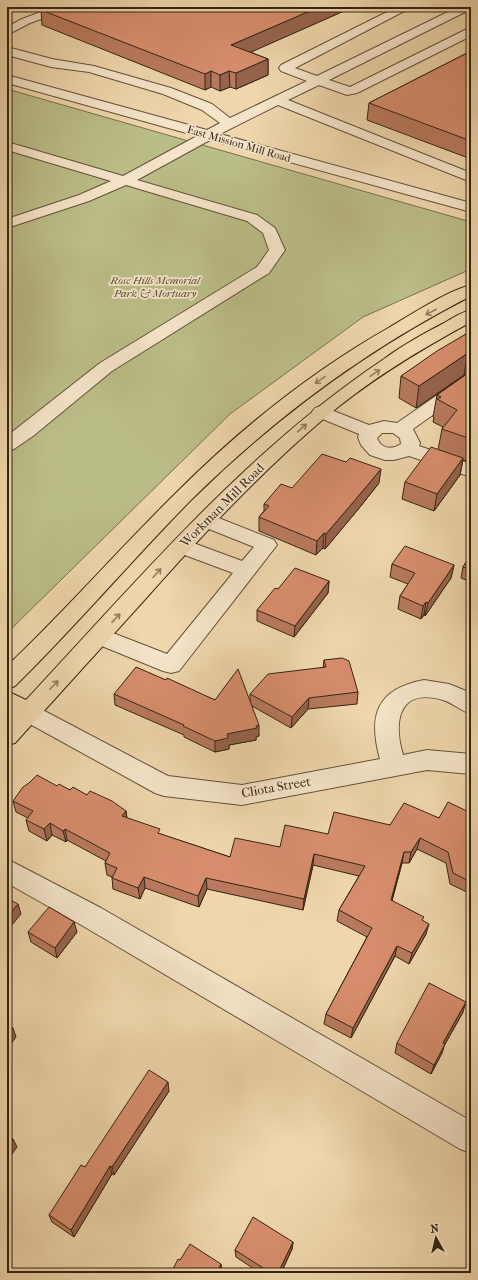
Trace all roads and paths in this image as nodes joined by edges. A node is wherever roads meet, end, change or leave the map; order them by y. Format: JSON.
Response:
{"nodes":[{"id":1,"x":64,"y":7,"type":"edge"},
{"id":2,"x":406,"y":7,"type":"edge"},
{"id":3,"x":467,"y":7,"type":"edge"},
{"id":4,"x":471,"y":31,"type":"edge"},
{"id":5,"x":7,"y":32,"type":"edge"},
{"id":6,"x":7,"y":51,"type":"edge"},
{"id":7,"x":7,"y":79,"type":"edge"},
{"id":8,"x":318,"y":80,"type":"junction"},
{"id":9,"x":278,"y":100,"type":"junction"},
{"id":10,"x":229,"y":124,"type":"junction"},
{"id":11,"x":209,"y":135,"type":"junction"},
{"id":12,"x":7,"y":146,"type":"edge"},
{"id":13,"x":471,"y":178,"type":"edge"},
{"id":14,"x":126,"y":180,"type":"junction"},
{"id":15,"x":471,"y":208,"type":"edge"},
{"id":16,"x":7,"y":224,"type":"edge"},
{"id":17,"x":471,"y":290,"type":"edge"},
{"id":18,"x":471,"y":315,"type":"edge"},
{"id":19,"x":471,"y":380,"type":"edge"},
{"id":20,"x":292,"y":400,"type":"junction"},
{"id":21,"x":321,"y":412,"type":"junction"},
{"id":22,"x":362,"y":429,"type":"junction"},
{"id":23,"x":400,"y":429,"type":"junction"},
{"id":24,"x":7,"y":445,"type":"edge"},
{"id":25,"x":408,"y":449,"type":"junction"},
{"id":26,"x":471,"y":471,"type":"edge"},
{"id":27,"x":206,"y":520,"type":"junction"},
{"id":28,"x":182,"y":546,"type":"junction"},
{"id":29,"x":247,"y":571,"type":"junction"},
{"id":30,"x":100,"y":636,"type":"junction"},
{"id":31,"x":7,"y":680,"type":"edge"},
{"id":32,"x":471,"y":705,"type":"edge"},
{"id":33,"x":17,"y":706,"type":"edge"},
{"id":34,"x":7,"y":736,"type":"edge"},
{"id":35,"x":471,"y":764,"type":"edge"},
{"id":36,"x":394,"y":766,"type":"junction"},
{"id":37,"x":7,"y":870,"type":"edge"},
{"id":38,"x":471,"y":1138,"type":"edge"}],
"edges":[{"from":1,"to":5,"type":"street"},
{"from":2,"to":8,"type":"street"},
{"from":3,"to":8,"type":"street"},
{"from":4,"to":8,"type":"street"},
{"from":6,"to":10,"type":"street"},
{"from":7,"to":11,"type":"street","name":"East Mission Mill Road"},
{"from":8,"to":9,"type":"street"},
{"from":9,"to":10,"type":"street"},
{"from":9,"to":13,"type":"street"},
{"from":10,"to":11,"type":"street"},
{"from":11,"to":14,"type":"street"},
{"from":11,"to":15,"type":"street","name":"East Mission Mill Road"},
{"from":12,"to":14,"type":"street"},
{"from":14,"to":16,"type":"street"},
{"from":14,"to":24,"type":"street"},
{"from":17,"to":20,"type":"main road","one_way":true},
{"from":21,"to":18,"type":"main road","name":"Workman Mill Road","one_way":true},
{"from":19,"to":23,"type":"street"},
{"from":20,"to":27,"type":"main road"},
{"from":20,"to":31,"type":"main road"},
{"from":21,"to":22,"type":"street"},
{"from":27,"to":21,"type":"main road","name":"Workman Mill Road","one_way":true},
{"from":22,"to":23,"type":"street"},
{"from":22,"to":25,"type":"street"},
{"from":23,"to":25,"type":"street"},
{"from":25,"to":26,"type":"street"},
{"from":27,"to":28,"type":"main road","name":"Workman Mill Road"},
{"from":27,"to":29,"type":"street"},
{"from":28,"to":29,"type":"street"},
{"from":30,"to":28,"type":"main road","name":"Workman Mill Road","one_way":true},
{"from":29,"to":30,"type":"street"},
{"from":33,"to":30,"type":"main road","name":"Workman Mill Road","one_way":true},
{"from":32,"to":36,"type":"street"},
{"from":33,"to":34,"type":"main road","name":"Workman Mill Road"},
{"from":33,"to":36,"type":"street","name":"Cliota Street"},
{"from":35,"to":36,"type":"street","name":"Cliota Street"},
{"from":37,"to":38,"type":"street"}]}
